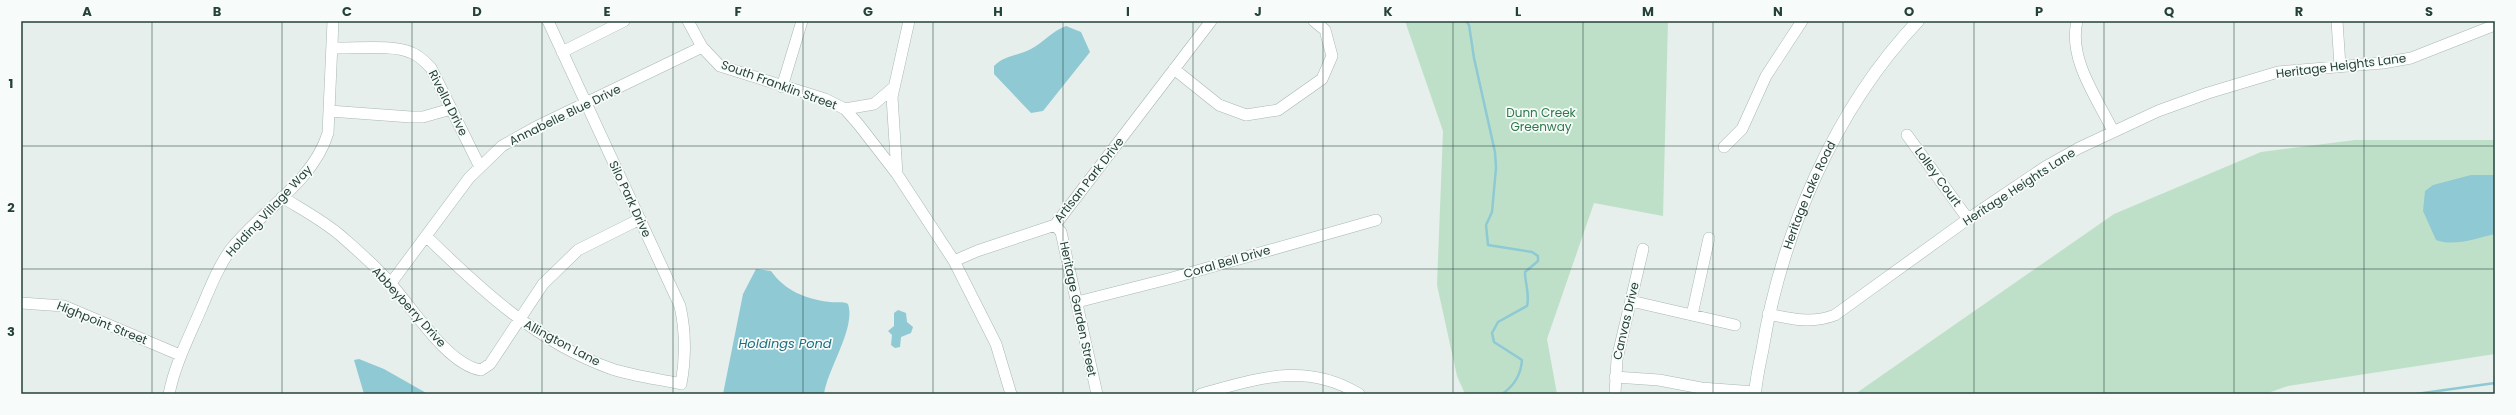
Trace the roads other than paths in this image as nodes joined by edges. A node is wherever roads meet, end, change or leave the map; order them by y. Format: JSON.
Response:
{"nodes":[{"id":1,"x":333,"y":21,"type":"edge"},
{"id":2,"x":548,"y":21,"type":"edge"},
{"id":3,"x":688,"y":21,"type":"edge"},
{"id":4,"x":802,"y":21,"type":"edge"},
{"id":5,"x":909,"y":21,"type":"edge"},
{"id":6,"x":1211,"y":21,"type":"edge"},
{"id":7,"x":1314,"y":21,"type":"edge"},
{"id":8,"x":1802,"y":21,"type":"edge"},
{"id":9,"x":1918,"y":21,"type":"edge"},
{"id":10,"x":2077,"y":21,"type":"edge"},
{"id":11,"x":2337,"y":21,"type":"edge"},
{"id":12,"x":619,"y":22,"type":"edge"},
{"id":13,"x":2495,"y":25,"type":"edge"},
{"id":14,"x":702,"y":47,"type":"junction"},
{"id":15,"x":332,"y":48,"type":"junction"},
{"id":16,"x":562,"y":52,"type":"junction"},
{"id":17,"x":2340,"y":66,"type":"junction"},
{"id":18,"x":1174,"y":69,"type":"junction"},
{"id":19,"x":782,"y":87,"type":"junction"},
{"id":20,"x":894,"y":87,"type":"junction"},
{"id":21,"x":585,"y":104,"type":"junction"},
{"id":22,"x":451,"y":109,"type":"junction"},
{"id":23,"x":845,"y":110,"type":"junction"},
{"id":24,"x":329,"y":111,"type":"junction"},
{"id":25,"x":2113,"y":131,"type":"junction"},
{"id":26,"x":1907,"y":135,"type":"dead end"},
{"id":27,"x":1724,"y":147,"type":"dead end"},
{"id":28,"x":480,"y":167,"type":"junction"},
{"id":29,"x":897,"y":174,"type":"junction"},
{"id":30,"x":282,"y":197,"type":"junction"},
{"id":31,"x":640,"y":219,"type":"junction"},
{"id":32,"x":1968,"y":219,"type":"junction"},
{"id":33,"x":1376,"y":220,"type":"dead end"},
{"id":34,"x":1056,"y":225,"type":"junction"},
{"id":35,"x":426,"y":236,"type":"junction"},
{"id":36,"x":1709,"y":238,"type":"dead end"},
{"id":37,"x":1642,"y":249,"type":"dead end"},
{"id":38,"x":954,"y":262,"type":"junction"},
{"id":39,"x":391,"y":284,"type":"junction"},
{"id":40,"x":1631,"y":301,"type":"junction"},
{"id":41,"x":1077,"y":302,"type":"junction"},
{"id":42,"x":21,"y":303,"type":"edge"},
{"id":43,"x":1768,"y":314,"type":"junction"},
{"id":44,"x":1692,"y":315,"type":"junction"},
{"id":45,"x":519,"y":320,"type":"junction"},
{"id":46,"x":1735,"y":324,"type":"dead end"},
{"id":47,"x":180,"y":355,"type":"junction"},
{"id":48,"x":1615,"y":377,"type":"junction"},
{"id":49,"x":681,"y":384,"type":"joint"},
{"id":50,"x":1755,"y":393,"type":"edge"},
{"id":51,"x":169,"y":394,"type":"edge"},
{"id":52,"x":1011,"y":394,"type":"edge"},
{"id":53,"x":1097,"y":394,"type":"edge"},
{"id":54,"x":1201,"y":394,"type":"edge"},
{"id":55,"x":1359,"y":394,"type":"edge"},
{"id":56,"x":1615,"y":394,"type":"edge"}],
"edges":[{"from":1,"to":15,"type":"street","name":"Holding Village Way"},
{"from":2,"to":16,"type":"street","name":"Silo Park Drive"},
{"from":3,"to":14,"type":"street","name":"South Franklin Street"},
{"from":4,"to":19,"type":"street"},
{"from":5,"to":20,"type":"street","name":"South Franklin Street"},
{"from":6,"to":18,"type":"street","name":"Artisan Park Drive"},
{"from":7,"to":18,"type":"street"},
{"from":8,"to":27,"type":"street"},
{"from":9,"to":43,"type":"main road","name":"Heritage Lake Road"},
{"from":10,"to":25,"type":"street"},
{"from":11,"to":17,"type":"street"},
{"from":12,"to":16,"type":"street"},
{"from":13,"to":17,"type":"street","name":"Heritage Heights Lane"},
{"from":14,"to":19,"type":"street","name":"South Franklin Street"},
{"from":14,"to":21,"type":"street","name":"Annabelle Blue Drive"},
{"from":15,"to":22,"type":"street","name":"Rivella Drive"},
{"from":15,"to":24,"type":"street","name":"Holding Village Way"},
{"from":16,"to":21,"type":"street","name":"Silo Park Drive"},
{"from":17,"to":25,"type":"street","name":"Heritage Heights Lane"},
{"from":18,"to":34,"type":"street","name":"Artisan Park Drive"},
{"from":19,"to":23,"type":"street","name":"South Franklin Street"},
{"from":20,"to":23,"type":"street","name":"South Franklin Street"},
{"from":20,"to":29,"type":"street","name":"South Franklin Street"},
{"from":21,"to":28,"type":"street","name":"Annabelle Blue Drive"},
{"from":21,"to":31,"type":"street","name":"Silo Park Drive"},
{"from":22,"to":24,"type":"street"},
{"from":22,"to":28,"type":"street","name":"Rivella Drive"},
{"from":23,"to":29,"type":"street","name":"South Franklin Street"},
{"from":24,"to":30,"type":"street","name":"Holding Village Way"},
{"from":25,"to":32,"type":"street","name":"Heritage Heights Lane"},
{"from":26,"to":32,"type":"street","name":"Lolley Court"},
{"from":28,"to":35,"type":"street","name":"Annabelle Blue Drive"},
{"from":29,"to":38,"type":"street","name":"South Franklin Street"},
{"from":30,"to":39,"type":"street","name":"Abbeyberry Drive"},
{"from":30,"to":47,"type":"street","name":"Holding Village Way"},
{"from":31,"to":45,"type":"street"},
{"from":31,"to":49,"type":"street","name":"Silo Park Drive"},
{"from":32,"to":43,"type":"street","name":"Heritage Heights Lane"},
{"from":33,"to":41,"type":"street","name":"Coral Bell Drive"},
{"from":34,"to":38,"type":"street","name":"Artisan Park Drive"},
{"from":34,"to":41,"type":"street","name":"Heritage Garden Street"},
{"from":35,"to":39,"type":"street","name":"Annabelle Blue Drive"},
{"from":35,"to":45,"type":"street","name":"Allington Lane"},
{"from":36,"to":44,"type":"street"},
{"from":37,"to":40,"type":"street","name":"Canvas Drive"},
{"from":38,"to":52,"type":"street","name":"South Franklin Street"},
{"from":39,"to":45,"type":"street","name":"Abbeyberry Drive"},
{"from":40,"to":44,"type":"street"},
{"from":40,"to":48,"type":"street","name":"Canvas Drive"},
{"from":41,"to":53,"type":"street","name":"Heritage Garden Street"},
{"from":42,"to":47,"type":"street","name":"Highpoint Street"},
{"from":43,"to":50,"type":"main road","name":"Heritage Lake Road"},
{"from":44,"to":46,"type":"street"},
{"from":45,"to":49,"type":"street","name":"Allington Lane"},
{"from":47,"to":51,"type":"street","name":"Holding Village Way"},
{"from":48,"to":50,"type":"street"},
{"from":48,"to":56,"type":"street","name":"Canvas Drive"},
{"from":54,"to":55,"type":"street"}]}
